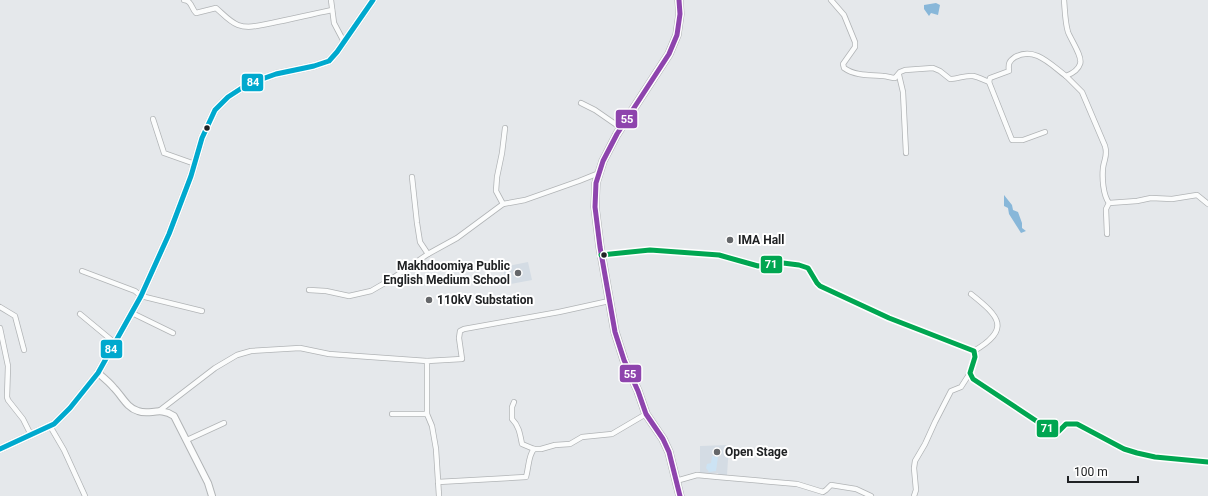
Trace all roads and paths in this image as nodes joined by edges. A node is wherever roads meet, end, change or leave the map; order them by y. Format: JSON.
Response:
{"nodes":[{"id":1,"x":184,"y":0,"type":"edge"},
{"id":2,"x":331,"y":0,"type":"edge"},
{"id":3,"x":373,"y":0,"type":"edge"},
{"id":4,"x":679,"y":0,"type":"edge"},
{"id":5,"x":831,"y":0,"type":"edge"},
{"id":6,"x":1064,"y":0,"type":"edge"},
{"id":7,"x":332,"y":10,"type":"junction"},
{"id":8,"x":344,"y":42,"type":"junction"},
{"id":9,"x":1058,"y":70,"type":"junction"},
{"id":10,"x":1075,"y":72,"type":"junction"},
{"id":11,"x":899,"y":75,"type":"junction"},
{"id":12,"x":1066,"y":76,"type":"junction"},
{"id":13,"x":989,"y":82,"type":"junction"},
{"id":14,"x":581,"y":103,"type":"dead end"},
{"id":15,"x":153,"y":119,"type":"dead end"},
{"id":16,"x":505,"y":128,"type":"dead end"},
{"id":17,"x":621,"y":128,"type":"junction"},
{"id":18,"x":1045,"y":132,"type":"dead end"},
{"id":19,"x":906,"y":153,"type":"dead end"},
{"id":20,"x":194,"y":164,"type":"junction"},
{"id":21,"x":599,"y":173,"type":"junction"},
{"id":22,"x":412,"y":178,"type":"dead end"},
{"id":23,"x":1109,"y":203,"type":"junction"},
{"id":24,"x":503,"y":204,"type":"junction"},
{"id":25,"x":1208,"y":204,"type":"edge"},
{"id":26,"x":1107,"y":234,"type":"dead end"},
{"id":27,"x":428,"y":254,"type":"junction"},
{"id":28,"x":601,"y":255,"type":"junction"},
{"id":29,"x":82,"y":271,"type":"dead end"},
{"id":30,"x":309,"y":290,"type":"dead end"},
{"id":31,"x":971,"y":294,"type":"dead end"},
{"id":32,"x":141,"y":296,"type":"junction"},
{"id":33,"x":609,"y":301,"type":"junction"},
{"id":34,"x":0,"y":307,"type":"edge"},
{"id":35,"x":202,"y":312,"type":"dead end"},
{"id":36,"x":132,"y":313,"type":"junction"},
{"id":37,"x":80,"y":314,"type":"dead end"},
{"id":38,"x":0,"y":328,"type":"edge"},
{"id":39,"x":173,"y":333,"type":"dead end"},
{"id":40,"x":115,"y":343,"type":"junction"},
{"id":41,"x":24,"y":350,"type":"dead end"},
{"id":42,"x":974,"y":351,"type":"junction"},
{"id":43,"x":427,"y":361,"type":"junction"},
{"id":44,"x":98,"y":373,"type":"junction"},
{"id":45,"x":970,"y":373,"type":"junction"},
{"id":46,"x":514,"y":402,"type":"dead end"},
{"id":47,"x":159,"y":411,"type":"junction"},
{"id":48,"x":392,"y":414,"type":"dead end"},
{"id":49,"x":427,"y":414,"type":"junction"},
{"id":50,"x":646,"y":414,"type":"junction"},
{"id":51,"x":224,"y":423,"type":"dead end"},
{"id":52,"x":50,"y":426,"type":"junction"},
{"id":53,"x":31,"y":435,"type":"junction"},
{"id":54,"x":187,"y":440,"type":"junction"},
{"id":55,"x":0,"y":449,"type":"edge"},
{"id":56,"x":534,"y":449,"type":"junction"},
{"id":57,"x":1208,"y":462,"type":"edge"},
{"id":58,"x":676,"y":481,"type":"junction"},
{"id":59,"x":438,"y":482,"type":"junction"},
{"id":60,"x":85,"y":496,"type":"edge"},
{"id":61,"x":212,"y":496,"type":"edge"},
{"id":62,"x":439,"y":496,"type":"edge"},
{"id":63,"x":680,"y":496,"type":"edge"},
{"id":64,"x":871,"y":496,"type":"edge"},
{"id":65,"x":914,"y":496,"type":"edge"}],
"edges":[{"from":1,"to":7,"type":"street"},
{"from":2,"to":7,"type":"street"},
{"from":3,"to":8,"type":"main road"},
{"from":4,"to":17,"type":"main road"},
{"from":5,"to":11,"type":"street"},
{"from":6,"to":10,"type":"street"},
{"from":7,"to":8,"type":"street"},
{"from":8,"to":20,"type":"main road"},
{"from":9,"to":10,"type":"street"},
{"from":9,"to":12,"type":"street"},
{"from":9,"to":13,"type":"street"},
{"from":10,"to":12,"type":"street"},
{"from":11,"to":13,"type":"street"},
{"from":11,"to":19,"type":"street"},
{"from":12,"to":23,"type":"street"},
{"from":13,"to":18,"type":"street"},
{"from":14,"to":17,"type":"street"},
{"from":15,"to":20,"type":"street"},
{"from":16,"to":24,"type":"street"},
{"from":17,"to":21,"type":"main road"},
{"from":20,"to":32,"type":"main road"},
{"from":21,"to":24,"type":"street"},
{"from":21,"to":28,"type":"main road"},
{"from":22,"to":27,"type":"street"},
{"from":23,"to":25,"type":"street"},
{"from":23,"to":26,"type":"street"},
{"from":24,"to":27,"type":"street"},
{"from":27,"to":30,"type":"street"},
{"from":28,"to":33,"type":"main road"},
{"from":28,"to":42,"type":"street"},
{"from":29,"to":32,"type":"street"},
{"from":31,"to":42,"type":"street"},
{"from":32,"to":35,"type":"street"},
{"from":32,"to":36,"type":"main road"},
{"from":33,"to":43,"type":"street"},
{"from":33,"to":50,"type":"main road"},
{"from":34,"to":41,"type":"street"},
{"from":36,"to":39,"type":"street"},
{"from":36,"to":40,"type":"main road"},
{"from":37,"to":40,"type":"street"},
{"from":38,"to":53,"type":"street"},
{"from":40,"to":44,"type":"main road"},
{"from":42,"to":45,"type":"street"},
{"from":43,"to":47,"type":"street"},
{"from":43,"to":49,"type":"street"},
{"from":44,"to":47,"type":"main road"},
{"from":44,"to":52,"type":"main road"},
{"from":45,"to":57,"type":"street"},
{"from":45,"to":65,"type":"street"},
{"from":46,"to":56,"type":"street"},
{"from":47,"to":54,"type":"main road"},
{"from":48,"to":49,"type":"street"},
{"from":49,"to":59,"type":"street"},
{"from":50,"to":56,"type":"street"},
{"from":50,"to":58,"type":"main road"},
{"from":51,"to":54,"type":"street"},
{"from":52,"to":53,"type":"main road"},
{"from":52,"to":60,"type":"street"},
{"from":53,"to":55,"type":"main road"},
{"from":54,"to":61,"type":"main road"},
{"from":56,"to":59,"type":"street"},
{"from":58,"to":63,"type":"main road"},
{"from":58,"to":64,"type":"street"},
{"from":59,"to":62,"type":"street"}]}
